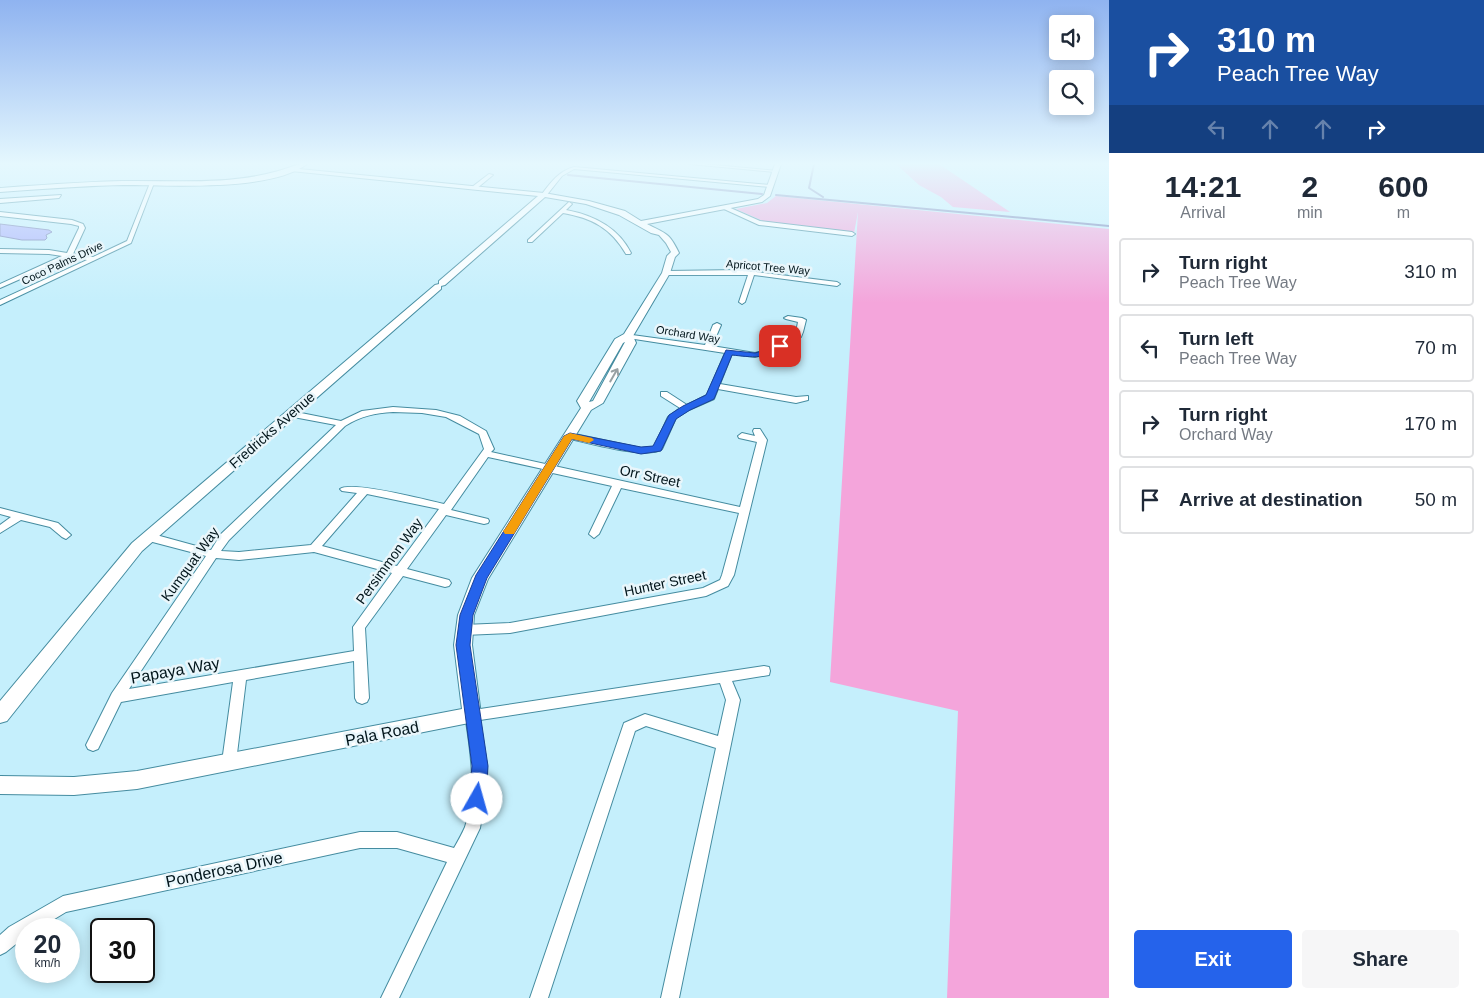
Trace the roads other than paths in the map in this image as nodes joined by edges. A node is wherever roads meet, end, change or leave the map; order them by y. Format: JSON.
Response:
{"nodes":[{"id":1,"x":141,"y":211,"type":"edge"},
{"id":2,"x":526,"y":211,"type":"edge"},
{"id":3,"x":562,"y":211,"type":"joint"},
{"id":4,"x":615,"y":211,"type":"edge"},
{"id":5,"x":712,"y":211,"type":"edge"},
{"id":6,"x":732,"y":211,"type":"edge"},
{"id":7,"x":0,"y":214,"type":"edge"},
{"id":8,"x":642,"y":223,"type":"junction"},
{"id":9,"x":852,"y":234,"type":"dead end"},
{"id":10,"x":530,"y":241,"type":"dead end"},
{"id":11,"x":0,"y":251,"type":"edge"},
{"id":12,"x":628,"y":253,"type":"dead end"},
{"id":13,"x":69,"y":255,"type":"junction"},
{"id":14,"x":92,"y":258,"type":"junction"},
{"id":15,"x":666,"y":273,"type":"junction"},
{"id":16,"x":751,"y":274,"type":"junction"},
{"id":17,"x":837,"y":284,"type":"dead end"},
{"id":18,"x":0,"y":286,"type":"edge"},
{"id":19,"x":742,"y":302,"type":"dead end"},
{"id":20,"x":0,"y":303,"type":"edge"},
{"id":21,"x":788,"y":318,"type":"dead end"},
{"id":22,"x":717,"y":325,"type":"dead end"},
{"id":23,"x":628,"y":336,"type":"junction"},
{"id":24,"x":707,"y":349,"type":"junction"},
{"id":25,"x":729,"y":352,"type":"junction"},
{"id":26,"x":715,"y":386,"type":"junction"},
{"id":27,"x":664,"y":394,"type":"dead end"},
{"id":28,"x":805,"y":398,"type":"dead end"},
{"id":29,"x":587,"y":408,"type":"joint"},
{"id":30,"x":686,"y":408,"type":"junction"},
{"id":31,"x":291,"y":414,"type":"junction"},
{"id":32,"x":342,"y":424,"type":"junction"},
{"id":33,"x":570,"y":436,"type":"junction"},
{"id":34,"x":742,"y":436,"type":"dead end"},
{"id":35,"x":485,"y":454,"type":"junction"},
{"id":36,"x":549,"y":468,"type":"junction"},
{"id":37,"x":618,"y":484,"type":"junction"},
{"id":38,"x":345,"y":489,"type":"dead end"},
{"id":39,"x":366,"y":490,"type":"junction"},
{"id":40,"x":445,"y":510,"type":"junction"},
{"id":41,"x":0,"y":511,"type":"edge"},
{"id":42,"x":745,"y":511,"type":"junction"},
{"id":43,"x":19,"y":516,"type":"junction"},
{"id":44,"x":484,"y":521,"type":"dead end"},
{"id":45,"x":0,"y":530,"type":"edge"},
{"id":46,"x":594,"y":534,"type":"dead end"},
{"id":47,"x":66,"y":535,"type":"dead end"},
{"id":48,"x":148,"y":537,"type":"junction"},
{"id":49,"x":314,"y":548,"type":"junction"},
{"id":50,"x":213,"y":554,"type":"junction"},
{"id":51,"x":400,"y":571,"type":"junction"},
{"id":52,"x":445,"y":583,"type":"dead end"},
{"id":53,"x":464,"y":630,"type":"junction"},
{"id":54,"x":361,"y":655,"type":"junction"},
{"id":55,"x":764,"y":671,"type":"dead end"},
{"id":56,"x":240,"y":676,"type":"junction"},
{"id":57,"x":724,"y":677,"type":"junction"},
{"id":58,"x":117,"y":698,"type":"junction"},
{"id":59,"x":362,"y":698,"type":"dead end"},
{"id":60,"x":0,"y":715,"type":"edge"},
{"id":61,"x":472,"y":715,"type":"junction"},
{"id":62,"x":724,"y":744,"type":"junction"},
{"id":63,"x":93,"y":745,"type":"dead end"},
{"id":64,"x":229,"y":762,"type":"junction"},
{"id":65,"x":0,"y":785,"type":"edge"},
{"id":66,"x":459,"y":857,"type":"junction"},
{"id":67,"x":0,"y":946,"type":"edge"},
{"id":68,"x":390,"y":998,"type":"edge"},
{"id":69,"x":539,"y":998,"type":"edge"},
{"id":70,"x":670,"y":998,"type":"edge"}],
"edges":[{"from":1,"to":14,"type":"street","name":"Coco Palms Drive"},
{"from":2,"to":31,"type":"street","name":"Fredricks Avenue"},
{"from":3,"to":10,"type":"street"},
{"from":3,"to":12,"type":"street"},
{"from":4,"to":8,"type":"street"},
{"from":5,"to":8,"type":"street"},
{"from":6,"to":9,"type":"street"},
{"from":7,"to":13,"type":"street"},
{"from":8,"to":15,"type":"street"},
{"from":11,"to":13,"type":"street"},
{"from":13,"to":14,"type":"street"},
{"from":13,"to":18,"type":"street"},
{"from":14,"to":20,"type":"street","name":"Coco Palms Drive"},
{"from":15,"to":16,"type":"street","name":"Apricot Tree Way"},
{"from":15,"to":23,"type":"street"},
{"from":16,"to":17,"type":"street","name":"Apricot Tree Way"},
{"from":16,"to":19,"type":"street"},
{"from":21,"to":25,"type":"street","name":"Orchard Way"},
{"from":22,"to":24,"type":"street"},
{"from":23,"to":24,"type":"street","name":"Orchard Way"},
{"from":23,"to":29,"type":"street"},
{"from":24,"to":25,"type":"street","name":"Orchard Way"},
{"from":25,"to":26,"type":"street"},
{"from":26,"to":28,"type":"street"},
{"from":26,"to":30,"type":"street"},
{"from":27,"to":30,"type":"street"},
{"from":29,"to":33,"type":"street"},
{"from":30,"to":33,"type":"street"},
{"from":31,"to":32,"type":"street"},
{"from":31,"to":48,"type":"street","name":"Fredricks Avenue"},
{"from":32,"to":35,"type":"street","name":"Kumquat Way"},
{"from":32,"to":50,"type":"street","name":"Kumquat Way"},
{"from":33,"to":36,"type":"street"},
{"from":34,"to":42,"type":"street","name":"Hunter Street"},
{"from":35,"to":36,"type":"street","name":"Orr Street"},
{"from":35,"to":40,"type":"street","name":"Persimmon Way"},
{"from":36,"to":37,"type":"street","name":"Orr Street"},
{"from":36,"to":53,"type":"street"},
{"from":37,"to":42,"type":"street","name":"Orr Street"},
{"from":37,"to":46,"type":"street"},
{"from":38,"to":39,"type":"street"},
{"from":39,"to":40,"type":"street"},
{"from":39,"to":49,"type":"street"},
{"from":40,"to":44,"type":"street"},
{"from":40,"to":51,"type":"street","name":"Persimmon Way"},
{"from":41,"to":43,"type":"street"},
{"from":42,"to":53,"type":"street","name":"Hunter Street"},
{"from":43,"to":45,"type":"street"},
{"from":43,"to":47,"type":"street"},
{"from":48,"to":50,"type":"street"},
{"from":48,"to":60,"type":"street","name":"Fredricks Avenue"},
{"from":49,"to":50,"type":"street"},
{"from":49,"to":51,"type":"street"},
{"from":50,"to":58,"type":"street","name":"Kumquat Way"},
{"from":51,"to":52,"type":"street"},
{"from":51,"to":54,"type":"street","name":"Persimmon Way"},
{"from":53,"to":61,"type":"street"},
{"from":54,"to":56,"type":"street","name":"Papaya Way"},
{"from":54,"to":59,"type":"street","name":"Persimmon Way"},
{"from":55,"to":57,"type":"street","name":"Pala Road"},
{"from":56,"to":58,"type":"street","name":"Papaya Way"},
{"from":56,"to":64,"type":"street","name":"Papaya Way"},
{"from":57,"to":61,"type":"street","name":"Pala Road"},
{"from":57,"to":62,"type":"street"},
{"from":58,"to":63,"type":"street","name":"Kumquat Way"},
{"from":61,"to":64,"type":"street","name":"Pala Road"},
{"from":61,"to":66,"type":"street"},
{"from":62,"to":69,"type":"street"},
{"from":62,"to":70,"type":"street"},
{"from":64,"to":65,"type":"street","name":"Pala Road"},
{"from":66,"to":67,"type":"street","name":"Ponderosa Drive"},
{"from":66,"to":68,"type":"street"}]}
